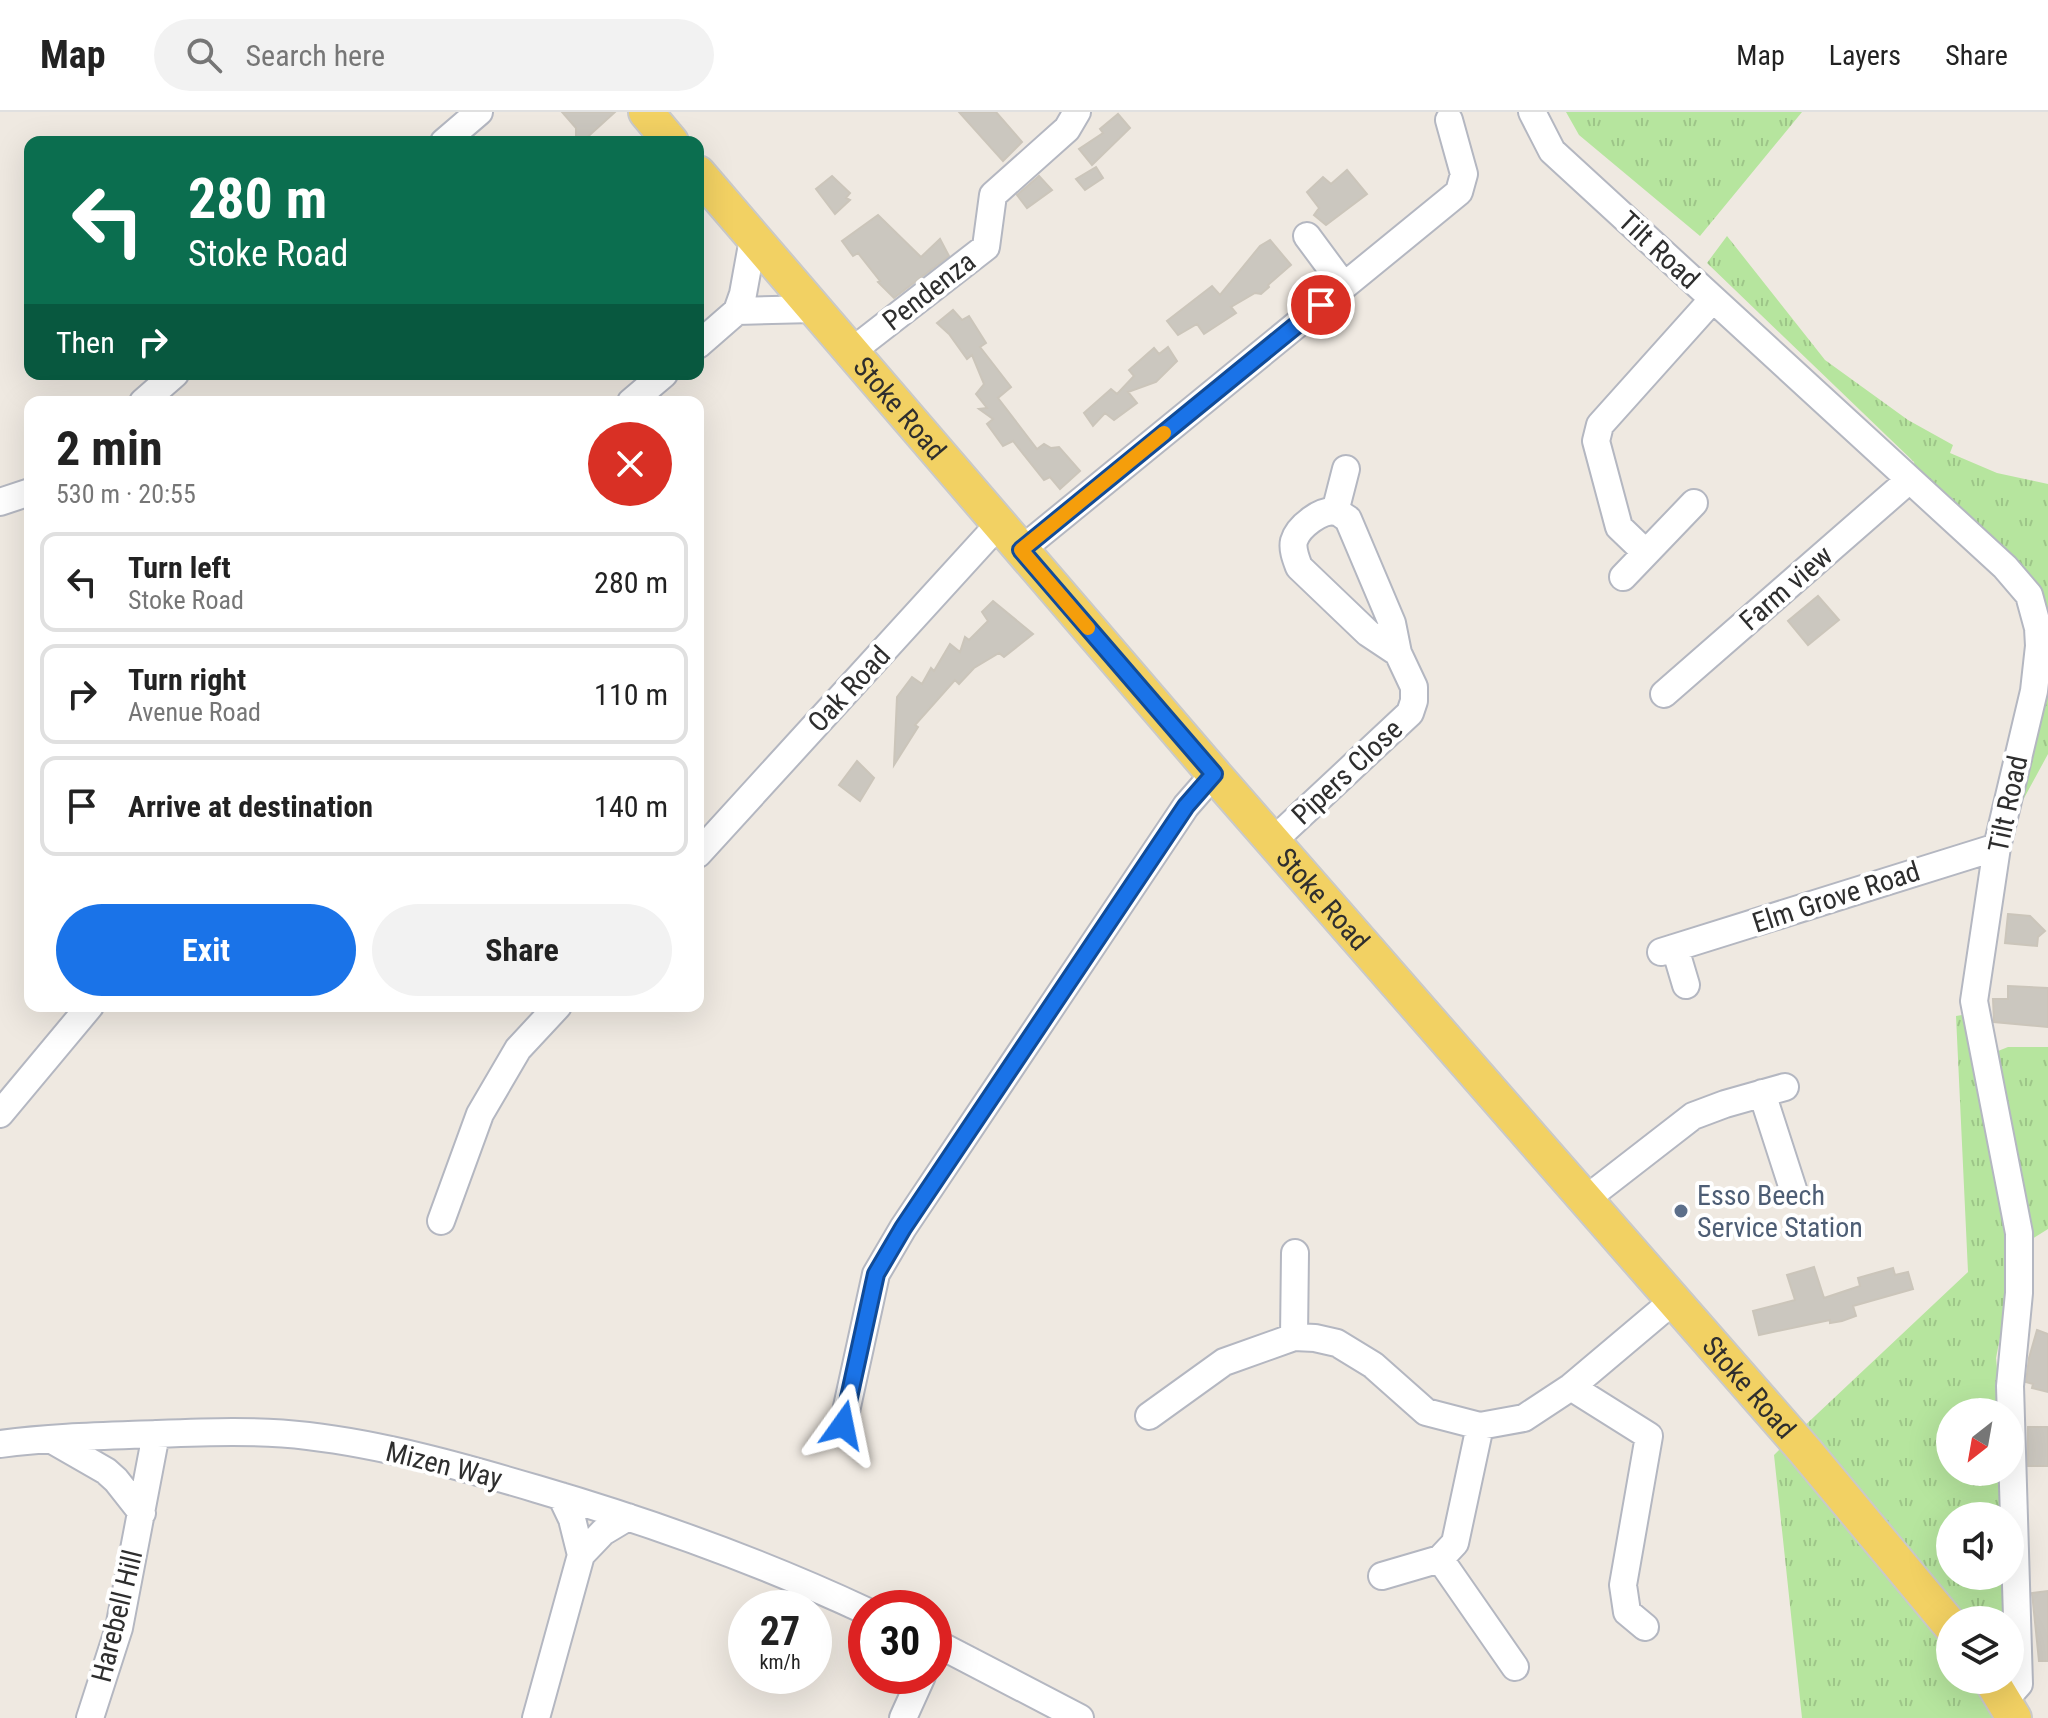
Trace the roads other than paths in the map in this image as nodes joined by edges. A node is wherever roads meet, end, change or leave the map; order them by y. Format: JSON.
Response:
{"nodes":[{"id":1,"x":479,"y":112,"type":"edge"},
{"id":2,"x":646,"y":112,"type":"edge"},
{"id":3,"x":1077,"y":112,"type":"edge"},
{"id":4,"x":1532,"y":112,"type":"edge"},
{"id":5,"x":1449,"y":120,"type":"dead end"},
{"id":6,"x":451,"y":136,"type":"edge"},
{"id":7,"x":666,"y":136,"type":"edge"},
{"id":8,"x":704,"y":180,"type":"edge"},
{"id":9,"x":1307,"y":236,"type":"dead end"},
{"id":10,"x":753,"y":239,"type":"junction"},
{"id":11,"x":1344,"y":286,"type":"junction"},
{"id":12,"x":1713,"y":299,"type":"junction"},
{"id":13,"x":814,"y":309,"type":"junction"},
{"id":14,"x":737,"y":311,"type":"junction"},
{"id":15,"x":704,"y":340,"type":"edge"},
{"id":16,"x":852,"y":351,"type":"junction"},
{"id":17,"x":168,"y":380,"type":"edge"},
{"id":18,"x":657,"y":380,"type":"edge"},
{"id":19,"x":150,"y":396,"type":"edge"},
{"id":20,"x":638,"y":396,"type":"edge"},
{"id":21,"x":1346,"y":469,"type":"dead end"},
{"id":22,"x":1908,"y":481,"type":"junction"},
{"id":23,"x":24,"y":494,"type":"edge"},
{"id":24,"x":0,"y":502,"type":"edge"},
{"id":25,"x":1694,"y":503,"type":"dead end"},
{"id":26,"x":1335,"y":512,"type":"junction"},
{"id":27,"x":1010,"y":537,"type":"junction"},
{"id":28,"x":1645,"y":552,"type":"junction"},
{"id":29,"x":1623,"y":577,"type":"dead end"},
{"id":30,"x":1398,"y":653,"type":"junction"},
{"id":31,"x":1664,"y":694,"type":"dead end"},
{"id":32,"x":1214,"y":774,"type":"junction"},
{"id":33,"x":1273,"y":841,"type":"junction"},
{"id":34,"x":1997,"y":847,"type":"junction"},
{"id":35,"x":704,"y":848,"type":"edge"},
{"id":36,"x":1686,"y":985,"type":"dead end"},
{"id":37,"x":85,"y":1012,"type":"edge"},
{"id":38,"x":552,"y":1012,"type":"edge"},
{"id":39,"x":0,"y":1114,"type":"edge"},
{"id":40,"x":1793,"y":1189,"type":"dead end"},
{"id":41,"x":1586,"y":1199,"type":"junction"},
{"id":42,"x":441,"y":1221,"type":"dead end"},
{"id":43,"x":1295,"y":1253,"type":"dead end"},
{"id":44,"x":1673,"y":1301,"type":"junction"},
{"id":45,"x":1294,"y":1337,"type":"junction"},
{"id":46,"x":1571,"y":1387,"type":"junction"},
{"id":47,"x":1149,"y":1416,"type":"dead end"},
{"id":48,"x":843,"y":1425,"type":"dead end"},
{"id":49,"x":1480,"y":1426,"type":"junction"},
{"id":50,"x":156,"y":1434,"type":"junction"},
{"id":51,"x":52,"y":1440,"type":"junction"},
{"id":52,"x":0,"y":1444,"type":"edge"},
{"id":53,"x":561,"y":1496,"type":"junction"},
{"id":54,"x":142,"y":1513,"type":"junction"},
{"id":55,"x":628,"y":1517,"type":"junction"},
{"id":56,"x":581,"y":1555,"type":"junction"},
{"id":57,"x":1440,"y":1559,"type":"junction"},
{"id":58,"x":1382,"y":1576,"type":"dead end"},
{"id":59,"x":848,"y":1603,"type":"edge"},
{"id":60,"x":1936,"y":1608,"type":"edge"},
{"id":61,"x":1645,"y":1627,"type":"dead end"},
{"id":62,"x":952,"y":1654,"type":"edge"},
{"id":63,"x":1515,"y":1667,"type":"dead end"},
{"id":64,"x":914,"y":1694,"type":"edge"},
{"id":65,"x":2003,"y":1700,"type":"edge"},
{"id":66,"x":90,"y":1718,"type":"edge"},
{"id":67,"x":536,"y":1718,"type":"edge"},
{"id":68,"x":903,"y":1718,"type":"edge"},
{"id":69,"x":1080,"y":1718,"type":"edge"}],
"edges":[{"from":1,"to":6,"type":"street"},
{"from":2,"to":7,"type":"main road"},
{"from":3,"to":16,"type":"street","name":"Pendenza"},
{"from":4,"to":12,"type":"street","name":"Tilt Road"},
{"from":5,"to":11,"type":"street","name":"Oak Road"},
{"from":8,"to":10,"type":"main road","name":"Stoke Road"},
{"from":9,"to":11,"type":"street"},
{"from":10,"to":13,"type":"main road","name":"Stoke Road"},
{"from":10,"to":14,"type":"street"},
{"from":11,"to":27,"type":"street","name":"Oak Road"},
{"from":12,"to":22,"type":"street","name":"Tilt Road"},
{"from":12,"to":28,"type":"street"},
{"from":13,"to":14,"type":"street"},
{"from":13,"to":16,"type":"main road","name":"Stoke Road"},
{"from":14,"to":15,"type":"street"},
{"from":16,"to":27,"type":"main road","name":"Stoke Road"},
{"from":17,"to":19,"type":"street"},
{"from":18,"to":20,"type":"street"},
{"from":21,"to":26,"type":"street"},
{"from":22,"to":31,"type":"street","name":"Farm view"},
{"from":22,"to":34,"type":"street","name":"Tilt Road"},
{"from":23,"to":24,"type":"street"},
{"from":25,"to":28,"type":"street"},
{"from":26,"to":30,"type":"street","name":"Pipers Close"},
{"from":26,"to":30,"type":"street"},
{"from":27,"to":32,"type":"main road","name":"Stoke Road"},
{"from":27,"to":35,"type":"street","name":"Oak Road"},
{"from":28,"to":29,"type":"street"},
{"from":30,"to":33,"type":"street","name":"Pipers Close"},
{"from":32,"to":33,"type":"main road","name":"Stoke Road"},
{"from":32,"to":48,"type":"street"},
{"from":33,"to":41,"type":"main road","name":"Stoke Road"},
{"from":34,"to":36,"type":"street","name":"Elm Grove Road"},
{"from":34,"to":65,"type":"street","name":"Tilt Road"},
{"from":37,"to":39,"type":"street"},
{"from":38,"to":42,"type":"street"},
{"from":40,"to":41,"type":"street"},
{"from":41,"to":44,"type":"main road","name":"Stoke Road"},
{"from":43,"to":45,"type":"street"},
{"from":44,"to":46,"type":"street"},
{"from":44,"to":60,"type":"main road","name":"Stoke Road"},
{"from":45,"to":47,"type":"street"},
{"from":45,"to":49,"type":"street"},
{"from":46,"to":49,"type":"street"},
{"from":46,"to":61,"type":"street"},
{"from":49,"to":57,"type":"street"},
{"from":50,"to":51,"type":"street","name":"Mizen Way"},
{"from":50,"to":53,"type":"street","name":"Mizen Way"},
{"from":50,"to":54,"type":"street","name":"Harebell Hill"},
{"from":51,"to":52,"type":"street","name":"Mizen Way"},
{"from":51,"to":54,"type":"street","name":"Harebell Hill"},
{"from":53,"to":55,"type":"street","name":"Mizen Way"},
{"from":53,"to":56,"type":"street"},
{"from":54,"to":66,"type":"street","name":"Harebell Hill"},
{"from":55,"to":56,"type":"street"},
{"from":55,"to":59,"type":"street","name":"Mizen Way"},
{"from":56,"to":67,"type":"street"},
{"from":57,"to":58,"type":"street"},
{"from":57,"to":63,"type":"street"},
{"from":62,"to":69,"type":"street"},
{"from":64,"to":68,"type":"street"}]}
